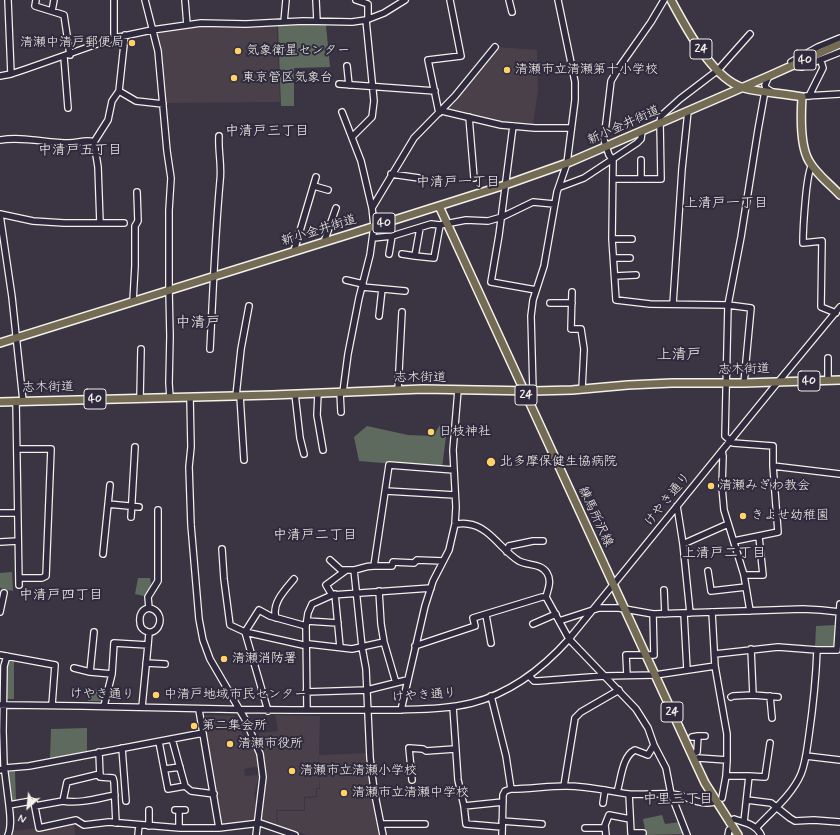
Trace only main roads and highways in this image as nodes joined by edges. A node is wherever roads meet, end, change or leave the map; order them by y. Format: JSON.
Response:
{"nodes":[{"id":1,"x":671,"y":0,"type":"edge"},
{"id":2,"x":840,"y":44,"type":"edge"},
{"id":3,"x":743,"y":88,"type":"junction"},
{"id":4,"x":840,"y":195,"type":"edge"},
{"id":5,"x":439,"y":206,"type":"junction"},
{"id":6,"x":0,"y":343,"type":"edge"},
{"id":7,"x":840,"y":380,"type":"edge"},
{"id":8,"x":524,"y":391,"type":"junction"},
{"id":9,"x":0,"y":402,"type":"edge"},
{"id":10,"x":738,"y":835,"type":"edge"}],
"edges":[{"from":1,"to":3,"type":"main road","number":"24"},
{"from":2,"to":3,"type":"main road","name":"新小金井街道","number":"40"},
{"from":3,"to":4,"type":"main road","number":"24"},
{"from":3,"to":5,"type":"main road","name":"新小金井街道","number":"40"},
{"from":5,"to":6,"type":"main road","name":"新小金井街道","number":"40"},
{"from":5,"to":8,"type":"main road","name":"練馬所沢線","number":"24"},
{"from":7,"to":8,"type":"main road","name":"志木街道","number":"40"},
{"from":8,"to":9,"type":"main road","name":"志木街道","number":"40"},
{"from":8,"to":10,"type":"main road","name":"練馬所沢線","number":"24"}]}
